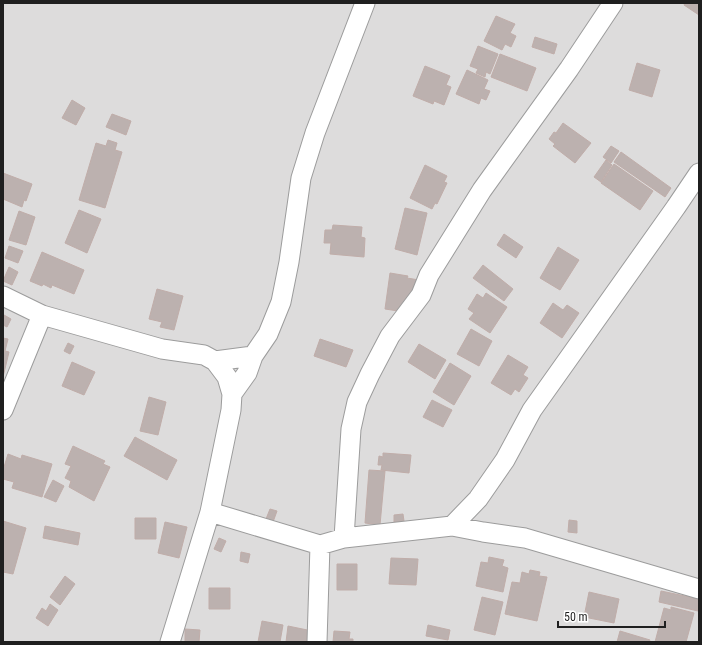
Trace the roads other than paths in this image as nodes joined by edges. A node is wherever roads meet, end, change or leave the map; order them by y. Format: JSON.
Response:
{"nodes":[{"id":1,"x":365,"y":3,"type":"edge"},
{"id":2,"x":613,"y":3,"type":"edge"},
{"id":3,"x":699,"y":173,"type":"edge"},
{"id":4,"x":3,"y":296,"type":"edge"},
{"id":5,"x":42,"y":315,"type":"junction"},
{"id":6,"x":253,"y":356,"type":"junction"},
{"id":7,"x":215,"y":361,"type":"junction"},
{"id":8,"x":232,"y":394,"type":"junction"},
{"id":9,"x":3,"y":410,"type":"edge"},
{"id":10,"x":210,"y":512,"type":"junction"},
{"id":11,"x":452,"y":526,"type":"junction"},
{"id":12,"x":344,"y":538,"type":"junction"},
{"id":13,"x":320,"y":545,"type":"junction"},
{"id":14,"x":699,"y":589,"type":"edge"},
{"id":15,"x":170,"y":642,"type":"edge"},
{"id":16,"x":317,"y":642,"type":"edge"}],
"edges":[{"from":1,"to":6,"type":"street"},
{"from":2,"to":12,"type":"street"},
{"from":3,"to":11,"type":"street"},
{"from":4,"to":5,"type":"street"},
{"from":5,"to":7,"type":"street"},
{"from":5,"to":9,"type":"street"},
{"from":6,"to":7,"type":"street"},
{"from":6,"to":8,"type":"street"},
{"from":7,"to":8,"type":"street"},
{"from":8,"to":10,"type":"street"},
{"from":10,"to":13,"type":"street"},
{"from":10,"to":15,"type":"street"},
{"from":11,"to":12,"type":"street"},
{"from":11,"to":14,"type":"street"},
{"from":12,"to":13,"type":"street"},
{"from":13,"to":16,"type":"street"}]}
